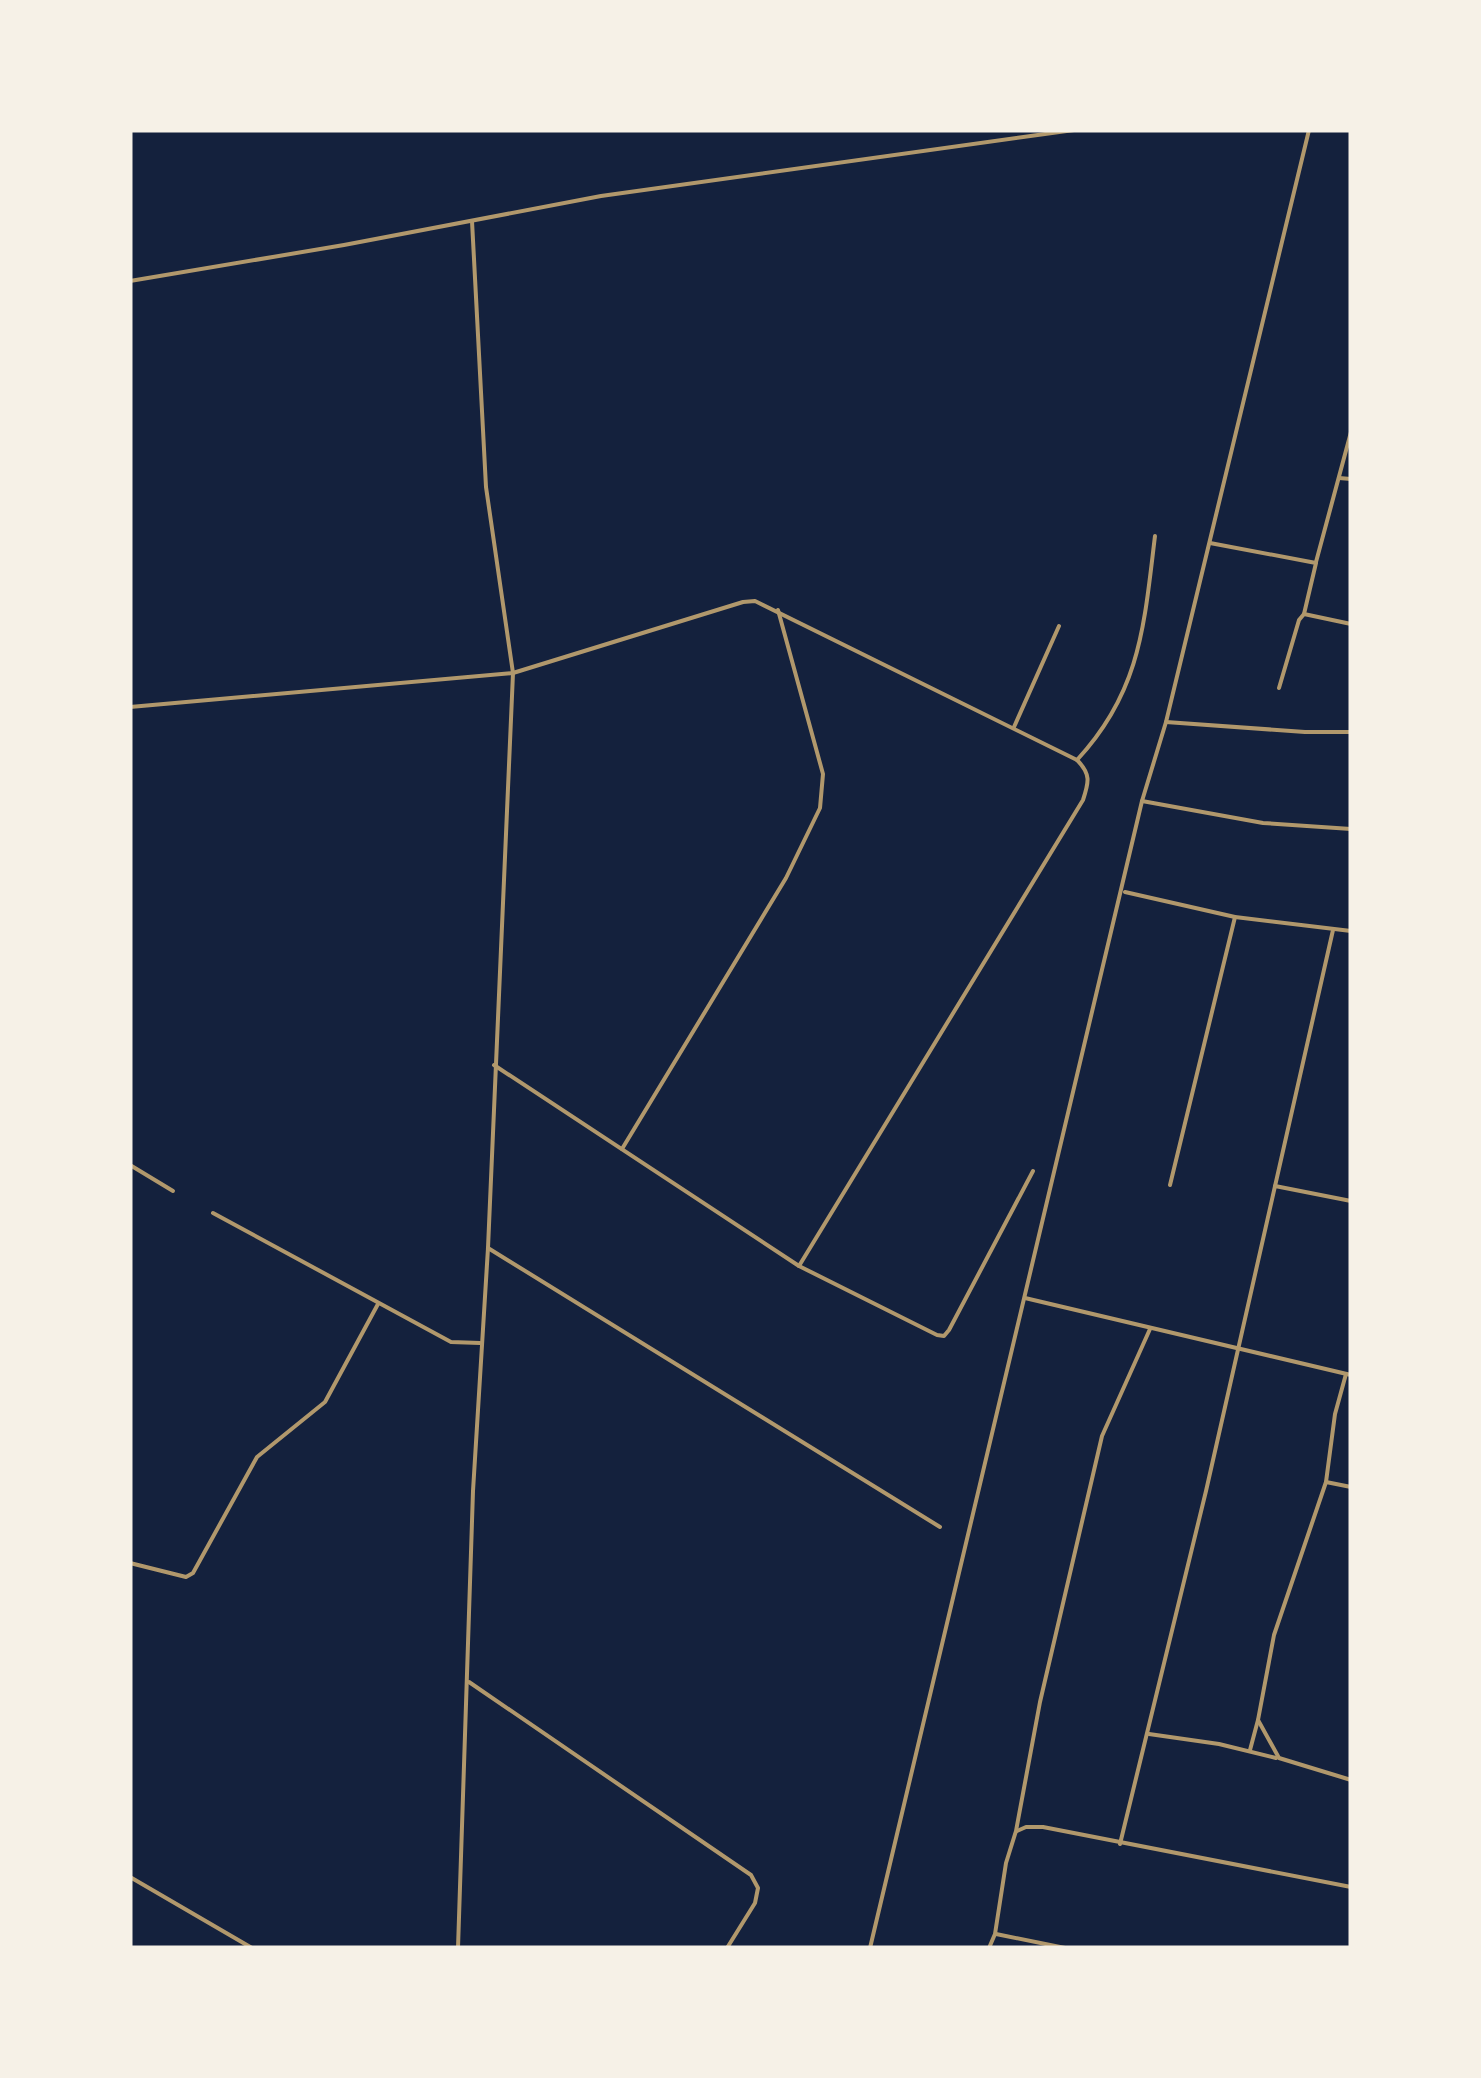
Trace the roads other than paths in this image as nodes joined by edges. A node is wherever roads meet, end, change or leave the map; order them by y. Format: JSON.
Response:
{"nodes":[{"id":1,"x":1074,"y":130,"type":"edge"},
{"id":2,"x":1309,"y":130,"type":"edge"},
{"id":3,"x":472,"y":221,"type":"junction"},
{"id":4,"x":130,"y":281,"type":"edge"},
{"id":5,"x":1351,"y":432,"type":"edge"},
{"id":6,"x":1339,"y":478,"type":"junction"},
{"id":7,"x":1351,"y":479,"type":"edge"},
{"id":8,"x":1156,"y":536,"type":"dead end"},
{"id":9,"x":1210,"y":542,"type":"junction"},
{"id":10,"x":1316,"y":563,"type":"junction"},
{"id":11,"x":778,"y":610,"type":"junction"},
{"id":12,"x":1304,"y":614,"type":"junction"},
{"id":13,"x":1351,"y":624,"type":"edge"},
{"id":14,"x":1059,"y":626,"type":"dead end"},
{"id":15,"x":513,"y":673,"type":"junction"},
{"id":16,"x":1279,"y":688,"type":"dead end"},
{"id":17,"x":130,"y":707,"type":"edge"},
{"id":18,"x":1166,"y":722,"type":"junction"},
{"id":19,"x":1013,"y":728,"type":"junction"},
{"id":20,"x":1351,"y":732,"type":"edge"},
{"id":21,"x":1077,"y":760,"type":"junction"},
{"id":22,"x":1142,"y":801,"type":"junction"},
{"id":23,"x":1351,"y":828,"type":"edge"},
{"id":24,"x":1123,"y":891,"type":"junction"},
{"id":25,"x":1235,"y":918,"type":"junction"},
{"id":26,"x":1333,"y":930,"type":"junction"},
{"id":27,"x":1351,"y":931,"type":"edge"},
{"id":28,"x":494,"y":1065,"type":"junction"},
{"id":29,"x":622,"y":1149,"type":"junction"},
{"id":30,"x":130,"y":1164,"type":"edge"},
{"id":31,"x":1033,"y":1171,"type":"dead end"},
{"id":32,"x":1170,"y":1185,"type":"dead end"},
{"id":33,"x":1274,"y":1186,"type":"junction"},
{"id":34,"x":174,"y":1191,"type":"dead end"},
{"id":35,"x":1351,"y":1202,"type":"edge"},
{"id":36,"x":213,"y":1213,"type":"dead end"},
{"id":37,"x":488,"y":1248,"type":"junction"},
{"id":38,"x":799,"y":1266,"type":"junction"},
{"id":39,"x":1024,"y":1298,"type":"junction"},
{"id":40,"x":378,"y":1304,"type":"junction"},
{"id":41,"x":1150,"y":1328,"type":"junction"},
{"id":42,"x":481,"y":1343,"type":"junction"},
{"id":43,"x":1238,"y":1348,"type":"junction"},
{"id":44,"x":1348,"y":1374,"type":"edge"},
{"id":45,"x":1326,"y":1482,"type":"junction"},
{"id":46,"x":1351,"y":1487,"type":"edge"},
{"id":47,"x":940,"y":1527,"type":"dead end"},
{"id":48,"x":130,"y":1563,"type":"edge"},
{"id":49,"x":469,"y":1682,"type":"junction"},
{"id":50,"x":1258,"y":1720,"type":"junction"},
{"id":51,"x":1148,"y":1734,"type":"junction"},
{"id":52,"x":1250,"y":1750,"type":"junction"},
{"id":53,"x":1279,"y":1758,"type":"junction"},
{"id":54,"x":1351,"y":1780,"type":"edge"},
{"id":55,"x":1016,"y":1831,"type":"junction"},
{"id":56,"x":1120,"y":1844,"type":"junction"},
{"id":57,"x":130,"y":1877,"type":"edge"},
{"id":58,"x":1351,"y":1887,"type":"edge"},
{"id":59,"x":995,"y":1934,"type":"junction"},
{"id":60,"x":252,"y":1948,"type":"edge"},
{"id":61,"x":458,"y":1948,"type":"edge"},
{"id":62,"x":727,"y":1948,"type":"edge"},
{"id":63,"x":870,"y":1948,"type":"edge"},
{"id":64,"x":989,"y":1948,"type":"edge"},
{"id":65,"x":1065,"y":1948,"type":"edge"}],
"edges":[{"from":1,"to":3,"type":"street"},
{"from":2,"to":9,"type":"street"},
{"from":3,"to":4,"type":"street"},
{"from":3,"to":15,"type":"street"},
{"from":5,"to":6,"type":"street"},
{"from":6,"to":7,"type":"street"},
{"from":6,"to":10,"type":"street"},
{"from":8,"to":21,"type":"street"},
{"from":9,"to":10,"type":"street"},
{"from":9,"to":18,"type":"street"},
{"from":10,"to":12,"type":"street"},
{"from":11,"to":15,"type":"street"},
{"from":11,"to":19,"type":"street"},
{"from":11,"to":29,"type":"street"},
{"from":12,"to":13,"type":"street"},
{"from":12,"to":16,"type":"street"},
{"from":14,"to":19,"type":"street"},
{"from":15,"to":17,"type":"street"},
{"from":15,"to":28,"type":"street"},
{"from":18,"to":20,"type":"street"},
{"from":18,"to":22,"type":"street"},
{"from":19,"to":21,"type":"street"},
{"from":21,"to":38,"type":"street"},
{"from":22,"to":23,"type":"street"},
{"from":22,"to":24,"type":"street"},
{"from":24,"to":25,"type":"street"},
{"from":24,"to":39,"type":"street"},
{"from":25,"to":26,"type":"street"},
{"from":25,"to":32,"type":"street"},
{"from":26,"to":27,"type":"street"},
{"from":26,"to":33,"type":"street"},
{"from":28,"to":29,"type":"street"},
{"from":28,"to":37,"type":"street"},
{"from":29,"to":38,"type":"street"},
{"from":30,"to":34,"type":"street"},
{"from":31,"to":38,"type":"street"},
{"from":33,"to":35,"type":"street"},
{"from":33,"to":43,"type":"street"},
{"from":36,"to":40,"type":"street"},
{"from":37,"to":42,"type":"street"},
{"from":37,"to":47,"type":"street"},
{"from":39,"to":41,"type":"street"},
{"from":39,"to":63,"type":"street"},
{"from":40,"to":42,"type":"street"},
{"from":40,"to":48,"type":"street"},
{"from":41,"to":43,"type":"street"},
{"from":41,"to":55,"type":"street"},
{"from":42,"to":49,"type":"street"},
{"from":43,"to":44,"type":"street"},
{"from":43,"to":51,"type":"street"},
{"from":44,"to":45,"type":"street"},
{"from":45,"to":46,"type":"street"},
{"from":45,"to":50,"type":"street"},
{"from":49,"to":61,"type":"street"},
{"from":49,"to":62,"type":"street"},
{"from":50,"to":52,"type":"street"},
{"from":50,"to":53,"type":"street"},
{"from":51,"to":52,"type":"street"},
{"from":51,"to":56,"type":"street"},
{"from":52,"to":53,"type":"street"},
{"from":53,"to":54,"type":"street"},
{"from":55,"to":56,"type":"street"},
{"from":55,"to":59,"type":"street"},
{"from":56,"to":58,"type":"street"},
{"from":57,"to":60,"type":"street"},
{"from":59,"to":64,"type":"street"},
{"from":59,"to":65,"type":"street"}]}
